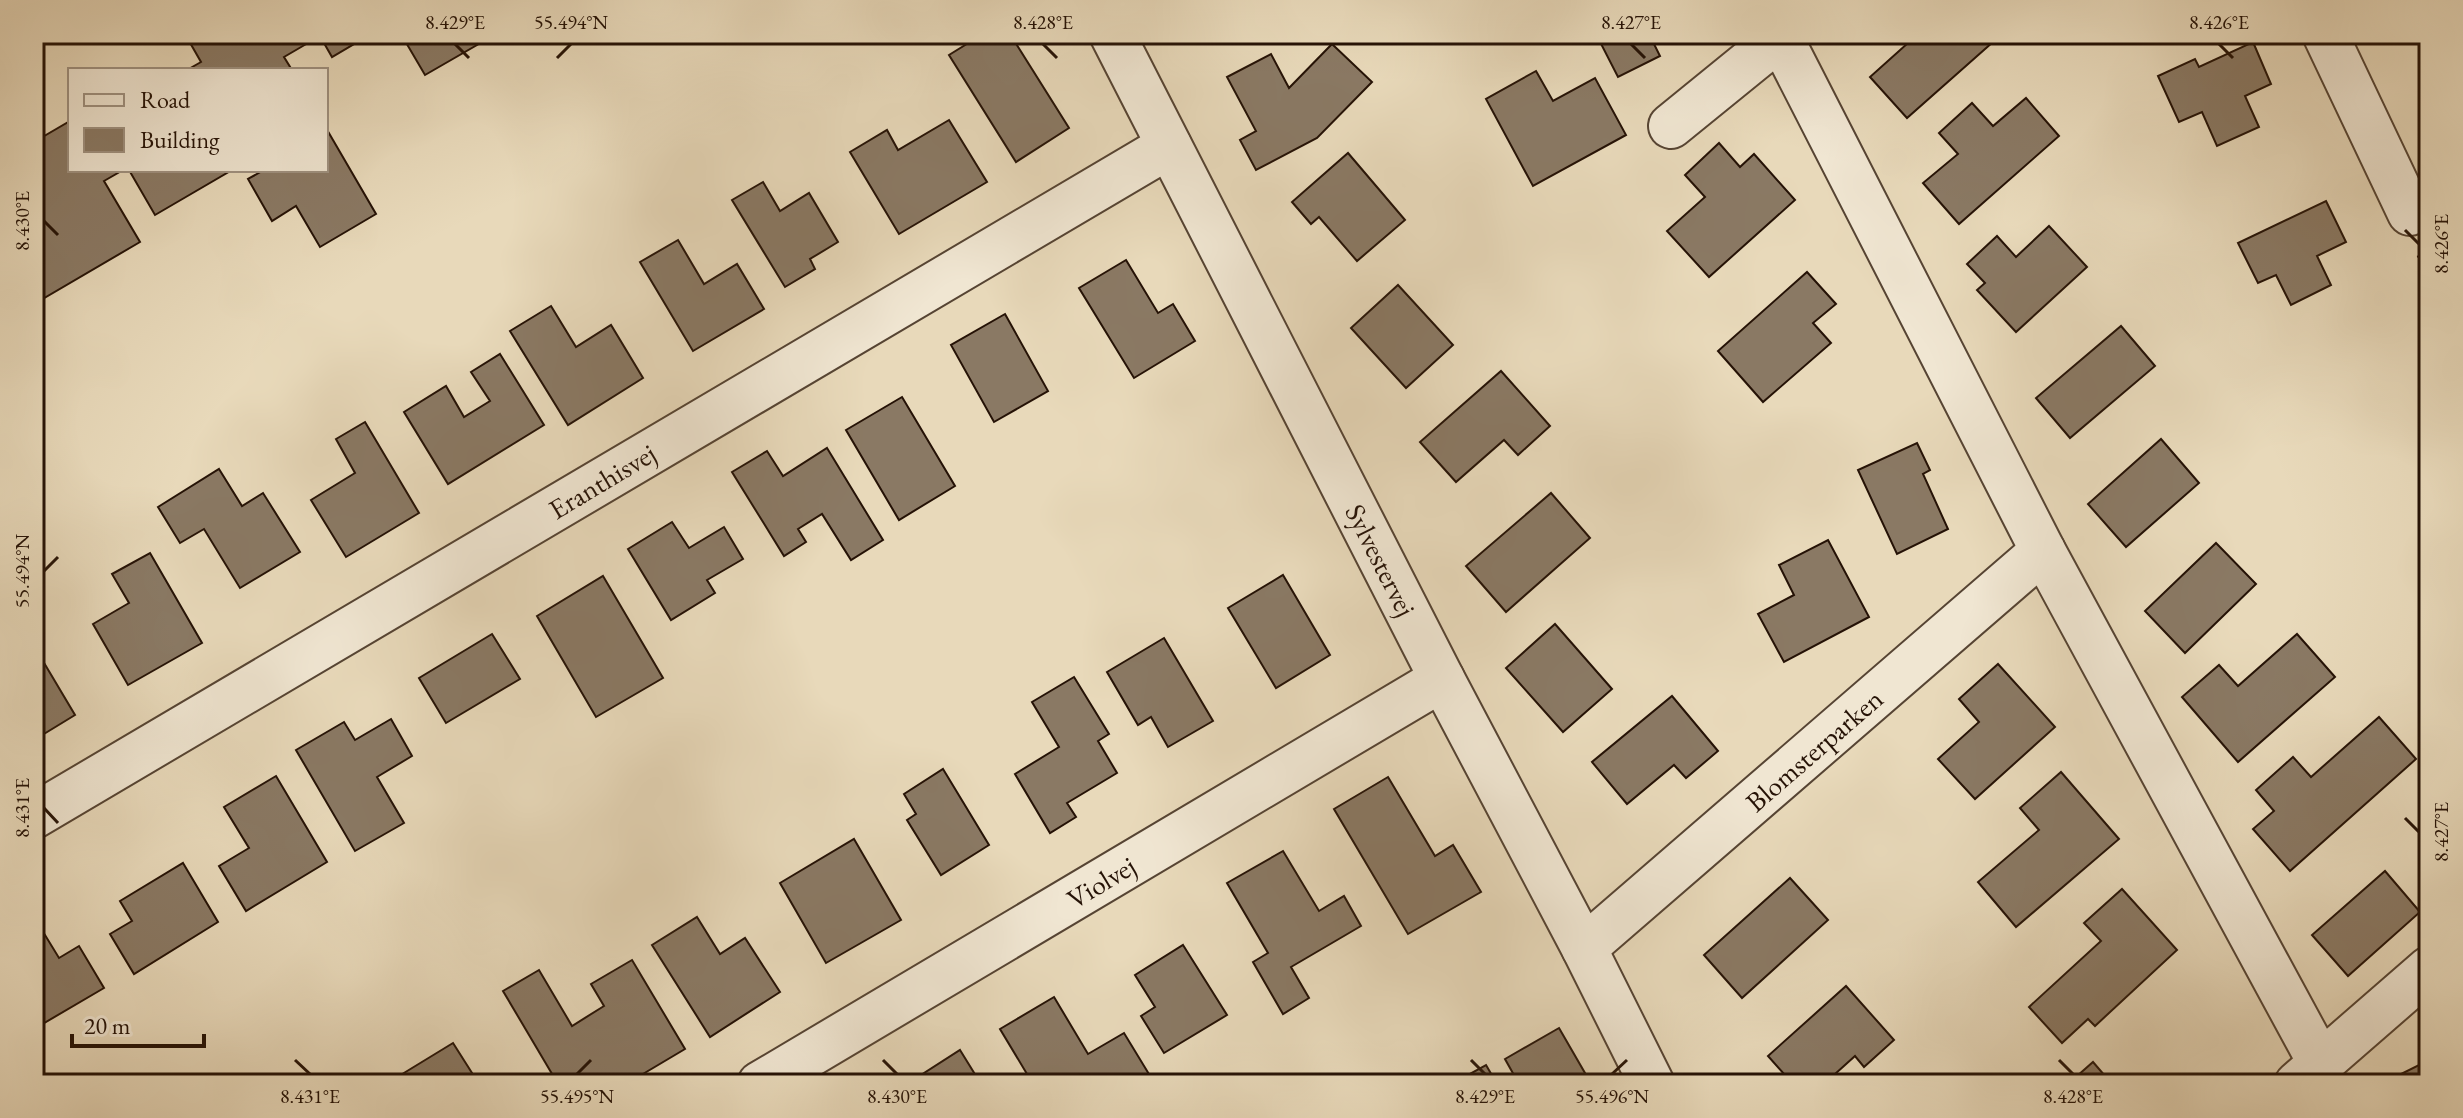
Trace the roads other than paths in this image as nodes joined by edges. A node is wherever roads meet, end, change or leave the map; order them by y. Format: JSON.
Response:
{"nodes":[{"id":1,"x":1112,"y":34,"type":"edge"},
{"id":2,"x":2325,"y":34,"type":"edge"},
{"id":3,"x":1782,"y":36,"type":"edge"},
{"id":4,"x":1671,"y":126,"type":"dead end"},
{"id":5,"x":1169,"y":146,"type":"junction"},
{"id":6,"x":2410,"y":213,"type":"dead end"},
{"id":7,"x":2043,"y":551,"type":"junction"},
{"id":8,"x":1442,"y":679,"type":"junction"},
{"id":9,"x":34,"y":816,"type":"edge"},
{"id":10,"x":1584,"y":948,"type":"junction"},
{"id":11,"x":2429,"y":969,"type":"edge"},
{"id":12,"x":2309,"y":1074,"type":"edge"},
{"id":13,"x":760,"y":1084,"type":"edge"},
{"id":14,"x":1652,"y":1084,"type":"edge"}],
"edges":[{"from":1,"to":5,"type":"street","name":"Sylvestervej"},
{"from":2,"to":6,"type":"street"},
{"from":3,"to":4,"type":"street"},
{"from":3,"to":7,"type":"street"},
{"from":5,"to":8,"type":"street","name":"Sylvestervej"},
{"from":5,"to":9,"type":"street","name":"Eranthisvej"},
{"from":7,"to":10,"type":"street","name":"Blomsterparken"},
{"from":7,"to":12,"type":"street"},
{"from":8,"to":10,"type":"street","name":"Sylvestervej"},
{"from":8,"to":13,"type":"street","name":"Violvej"},
{"from":10,"to":14,"type":"street","name":"Sylvestervej"},
{"from":11,"to":12,"type":"street"}]}
